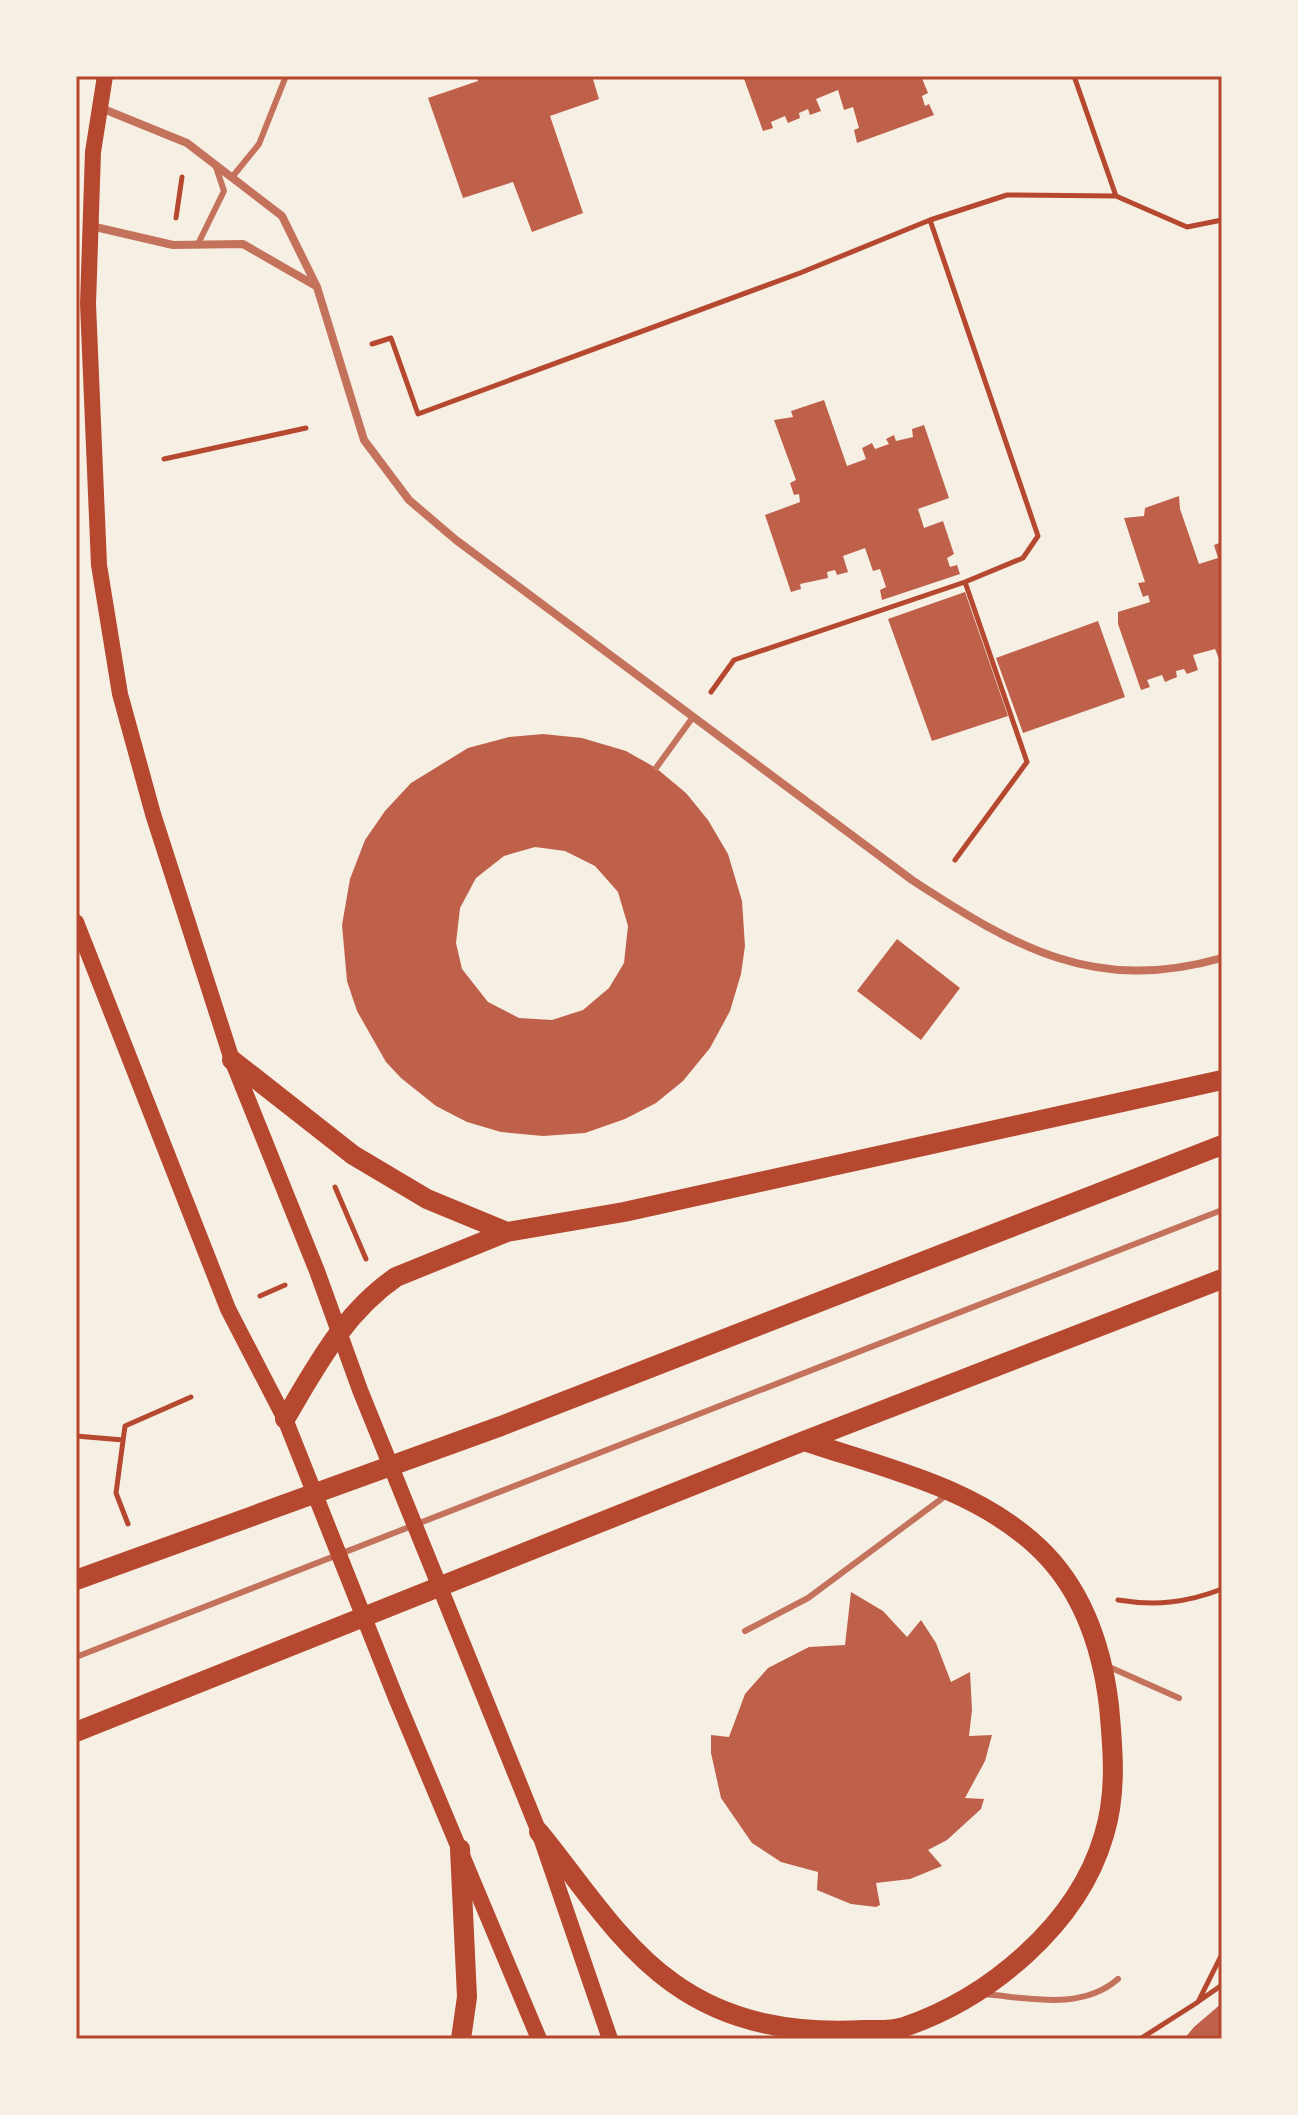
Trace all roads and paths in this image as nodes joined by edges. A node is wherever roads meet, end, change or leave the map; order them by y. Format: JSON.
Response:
{"nodes":[{"id":1,"x":286,"y":76,"type":"edge"},
{"id":2,"x":1074,"y":76,"type":"edge"},
{"id":3,"x":103,"y":78,"type":"edge"},
{"id":4,"x":98,"y":107,"type":"junction"},
{"id":5,"x":214,"y":162,"type":"junction"},
{"id":6,"x":183,"y":171,"type":"dead end"},
{"id":7,"x":233,"y":176,"type":"junction"},
{"id":8,"x":1116,"y":196,"type":"junction"},
{"id":9,"x":930,"y":220,"type":"junction"},
{"id":10,"x":1222,"y":220,"type":"edge"},
{"id":11,"x":175,"y":227,"type":"dead end"},
{"id":12,"x":82,"y":228,"type":"edge"},
{"id":13,"x":198,"y":244,"type":"junction"},
{"id":14,"x":317,"y":287,"type":"junction"},
{"id":15,"x":372,"y":344,"type":"dead end"},
{"id":16,"x":306,"y":428,"type":"dead end"},
{"id":17,"x":164,"y":459,"type":"dead end"},
{"id":18,"x":965,"y":582,"type":"junction"},
{"id":19,"x":711,"y":692,"type":"dead end"},
{"id":20,"x":693,"y":717,"type":"junction"},
{"id":21,"x":656,"y":768,"type":"dead end"},
{"id":22,"x":955,"y":860,"type":"dead end"},
{"id":23,"x":76,"y":922,"type":"edge"},
{"id":24,"x":1222,"y":958,"type":"edge"},
{"id":25,"x":232,"y":1060,"type":"junction"},
{"id":26,"x":1222,"y":1080,"type":"edge"},
{"id":27,"x":1222,"y":1145,"type":"edge"},
{"id":28,"x":333,"y":1184,"type":"dead end"},
{"id":29,"x":1222,"y":1210,"type":"edge"},
{"id":30,"x":507,"y":1232,"type":"junction"},
{"id":31,"x":363,"y":1252,"type":"junction"},
{"id":32,"x":354,"y":1255,"type":"dead end"},
{"id":33,"x":369,"y":1267,"type":"dead end"},
{"id":34,"x":1222,"y":1279,"type":"edge"},
{"id":35,"x":285,"y":1285,"type":"dead end"},
{"id":36,"x":260,"y":1296,"type":"dead end"},
{"id":37,"x":338,"y":1330,"type":"junction"},
{"id":38,"x":191,"y":1397,"type":"dead end"},
{"id":39,"x":285,"y":1419,"type":"junction"},
{"id":40,"x":76,"y":1436,"type":"edge"},
{"id":41,"x":123,"y":1440,"type":"junction"},
{"id":42,"x":804,"y":1441,"type":"junction"},
{"id":43,"x":951,"y":1492,"type":"junction"},
{"id":44,"x":128,"y":1524,"type":"dead end"},
{"id":45,"x":76,"y":1580,"type":"edge"},
{"id":46,"x":1222,"y":1589,"type":"edge"},
{"id":47,"x":1113,"y":1599,"type":"dead end"},
{"id":48,"x":745,"y":1631,"type":"dead end"},
{"id":49,"x":76,"y":1657,"type":"edge"},
{"id":50,"x":1104,"y":1664,"type":"junction"},
{"id":51,"x":1179,"y":1698,"type":"dead end"},
{"id":52,"x":136,"y":1705,"type":"junction"},
{"id":53,"x":76,"y":1732,"type":"edge"},
{"id":54,"x":76,"y":1742,"type":"edge"},
{"id":55,"x":539,"y":1832,"type":"junction"},
{"id":56,"x":460,"y":1849,"type":"junction"},
{"id":57,"x":1222,"y":1954,"type":"edge"},
{"id":58,"x":1118,"y":1979,"type":"dead end"},
{"id":59,"x":1222,"y":1985,"type":"edge"},
{"id":60,"x":978,"y":1993,"type":"junction"},
{"id":61,"x":1198,"y":2002,"type":"junction"},
{"id":62,"x":461,"y":2039,"type":"edge"},
{"id":63,"x":539,"y":2039,"type":"edge"},
{"id":64,"x":610,"y":2039,"type":"edge"},
{"id":65,"x":1140,"y":2039,"type":"edge"}],
"edges":[{"from":1,"to":7,"type":"lane"},
{"from":2,"to":8,"type":"path"},
{"from":3,"to":4,"type":"main road"},
{"from":4,"to":5,"type":"street"},
{"from":4,"to":12,"type":"main road"},
{"from":5,"to":7,"type":"street"},
{"from":5,"to":13,"type":"lane"},
{"from":6,"to":11,"type":"path"},
{"from":7,"to":14,"type":"street"},
{"from":8,"to":9,"type":"path"},
{"from":8,"to":10,"type":"path"},
{"from":9,"to":15,"type":"path"},
{"from":9,"to":18,"type":"path"},
{"from":12,"to":13,"type":"street"},
{"from":12,"to":25,"type":"main road"},
{"from":13,"to":14,"type":"street"},
{"from":14,"to":20,"type":"street"},
{"from":16,"to":17,"type":"path"},
{"from":18,"to":19,"type":"path"},
{"from":18,"to":22,"type":"path"},
{"from":20,"to":21,"type":"lane"},
{"from":20,"to":24,"type":"street"},
{"from":23,"to":39,"type":"main road"},
{"from":25,"to":30,"type":"main road"},
{"from":25,"to":37,"type":"main road"},
{"from":26,"to":30,"type":"main road"},
{"from":27,"to":45,"type":"main road"},
{"from":28,"to":31,"type":"path"},
{"from":29,"to":49,"type":"lane"},
{"from":30,"to":37,"type":"main road"},
{"from":31,"to":32,"type":"path"},
{"from":31,"to":33,"type":"path"},
{"from":34,"to":42,"type":"main road"},
{"from":35,"to":36,"type":"path"},
{"from":37,"to":39,"type":"main road"},
{"from":37,"to":55,"type":"main road"},
{"from":38,"to":41,"type":"path"},
{"from":39,"to":56,"type":"main road"},
{"from":40,"to":41,"type":"path"},
{"from":41,"to":44,"type":"path"},
{"from":42,"to":43,"type":"main road"},
{"from":42,"to":52,"type":"main road"},
{"from":43,"to":48,"type":"lane"},
{"from":43,"to":50,"type":"main road"},
{"from":46,"to":47,"type":"path"},
{"from":50,"to":51,"type":"lane"},
{"from":50,"to":60,"type":"main road"},
{"from":52,"to":53,"type":"main road"},
{"from":52,"to":54,"type":"main road"},
{"from":55,"to":60,"type":"main road"},
{"from":55,"to":64,"type":"main road"},
{"from":56,"to":62,"type":"main road"},
{"from":56,"to":63,"type":"main road"},
{"from":57,"to":61,"type":"path"},
{"from":58,"to":60,"type":"lane"},
{"from":59,"to":61,"type":"path"},
{"from":61,"to":65,"type":"path"}]}
